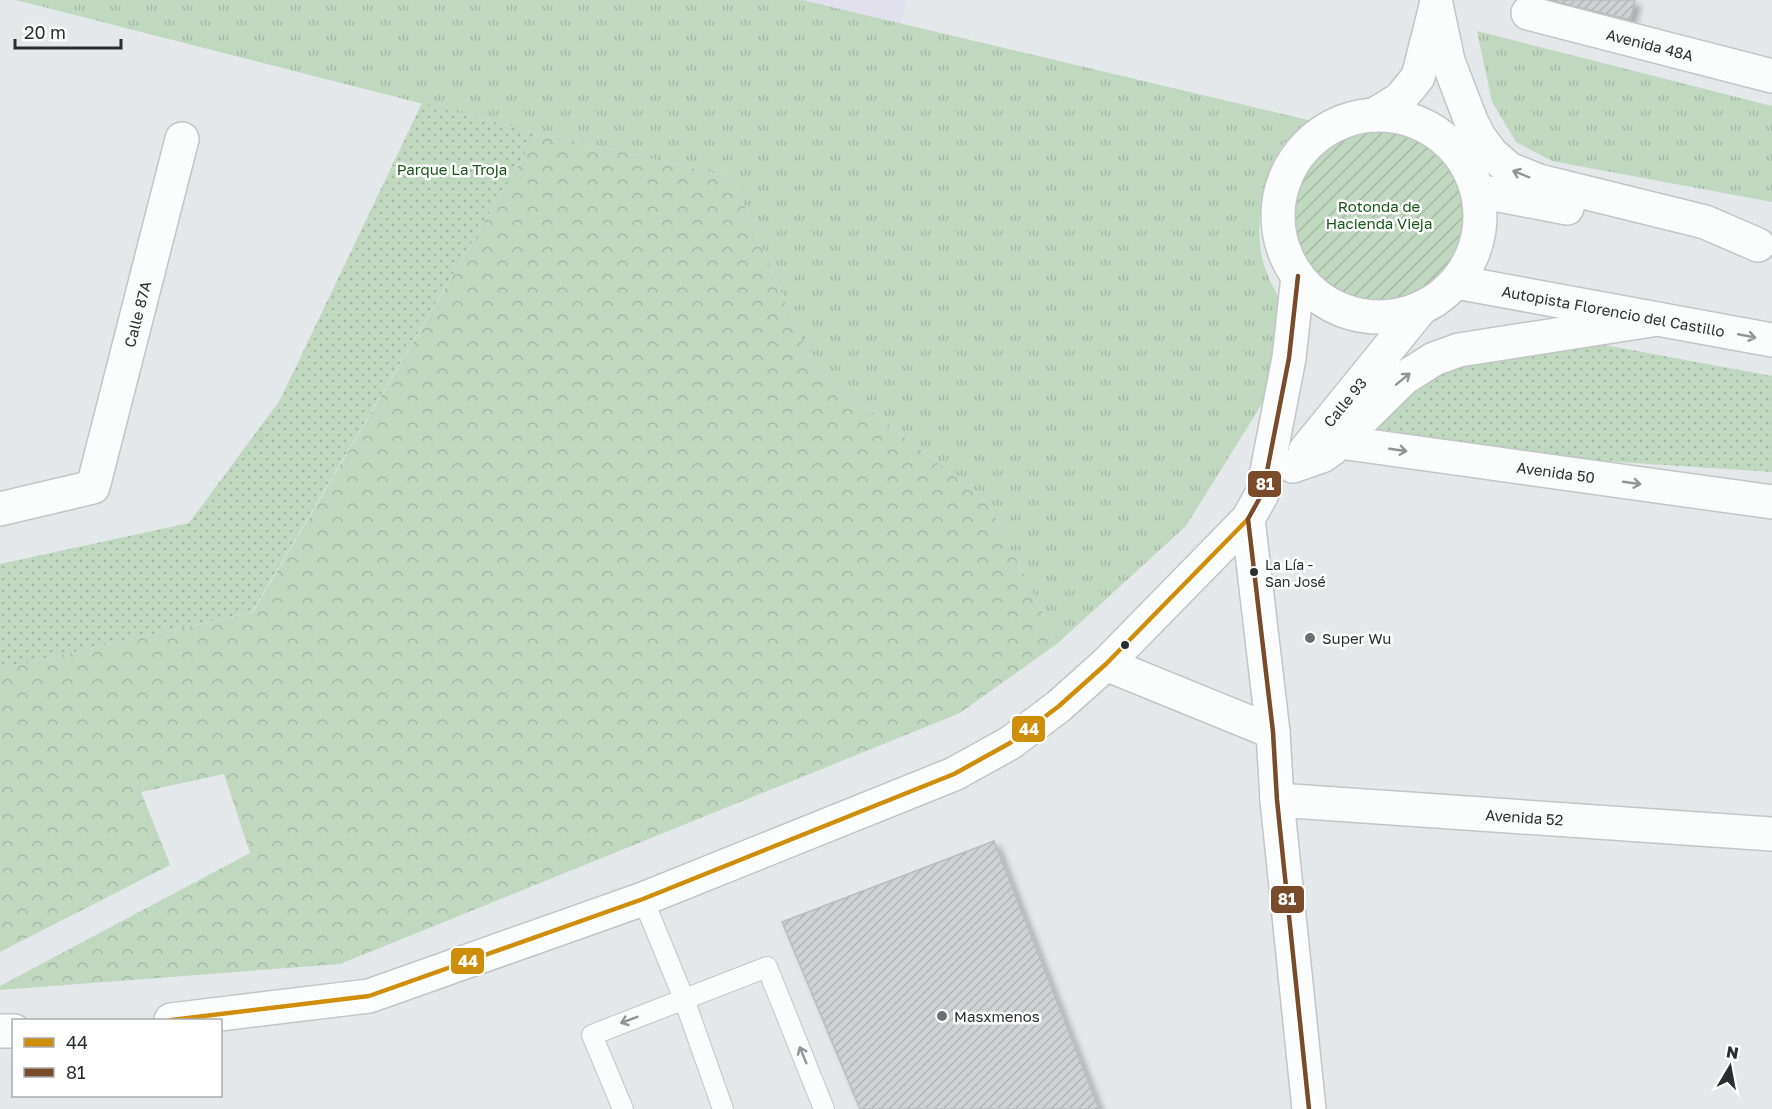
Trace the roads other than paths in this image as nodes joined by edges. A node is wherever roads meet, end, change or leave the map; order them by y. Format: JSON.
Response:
{"nodes":[{"id":1,"x":1437,"y":2,"type":"edge"},
{"id":2,"x":1528,"y":13,"type":"dead end"},
{"id":3,"x":1772,"y":76,"type":"edge"},
{"id":4,"x":1418,"y":77,"type":"junction"},
{"id":5,"x":1374,"y":115,"type":"junction"},
{"id":6,"x":1440,"y":134,"type":"junction"},
{"id":7,"x":182,"y":139,"type":"dead end"},
{"id":8,"x":1478,"y":191,"type":"junction"},
{"id":9,"x":1765,"y":247,"type":"edge"},
{"id":10,"x":1298,"y":276,"type":"junction"},
{"id":11,"x":1456,"y":282,"type":"junction"},
{"id":12,"x":1422,"y":307,"type":"junction"},
{"id":13,"x":1658,"y":319,"type":"junction"},
{"id":14,"x":1772,"y":340,"type":"edge"},
{"id":15,"x":1340,"y":442,"type":"junction"},
{"id":16,"x":1293,"y":465,"type":"junction"},
{"id":17,"x":1772,"y":502,"type":"edge"},
{"id":18,"x":1255,"y":506,"type":"junction"},
{"id":19,"x":0,"y":509,"type":"edge"},
{"id":20,"x":1106,"y":664,"type":"junction"},
{"id":21,"x":1273,"y":732,"type":"junction"},
{"id":22,"x":1277,"y":800,"type":"junction"},
{"id":23,"x":1772,"y":834,"type":"edge"},
{"id":24,"x":643,"y":899,"type":"junction"},
{"id":25,"x":684,"y":999,"type":"junction"},
{"id":26,"x":179,"y":1019,"type":"edge"},
{"id":27,"x":622,"y":1109,"type":"edge"},
{"id":28,"x":723,"y":1109,"type":"edge"},
{"id":29,"x":824,"y":1109,"type":"edge"},
{"id":30,"x":1310,"y":1109,"type":"edge"}],
"edges":[{"from":1,"to":4,"type":"main road"},
{"from":9,"to":1,"type":"main road","one_way":true},
{"from":2,"to":3,"type":"main road","name":"Avenida 48A"},
{"from":4,"to":5,"type":"main road"},
{"from":4,"to":6,"type":"main road"},
{"from":5,"to":6,"type":"main road"},
{"from":5,"to":10,"type":"main road"},
{"from":6,"to":8,"type":"main road"},
{"from":7,"to":19,"type":"main road","name":"Calle 87A"},
{"from":8,"to":9,"type":"main road"},
{"from":8,"to":11,"type":"main road"},
{"from":10,"to":12,"type":"main road"},
{"from":10,"to":18,"type":"main road"},
{"from":11,"to":12,"type":"main road"},
{"from":11,"to":13,"type":"main road","name":"Autopista Florencio del Castillo"},
{"from":12,"to":16,"type":"main road","name":"Calle 93"},
{"from":13,"to":14,"type":"main road","name":"Autopista Florencio del Castillo","one_way":true},
{"from":15,"to":13,"type":"main road","one_way":true},
{"from":15,"to":16,"type":"main road"},
{"from":15,"to":17,"type":"main road","name":"Avenida 50","one_way":true},
{"from":16,"to":18,"type":"main road","name":"Calle 93"},
{"from":18,"to":20,"type":"main road","name":"Calle 93"},
{"from":18,"to":21,"type":"main road"},
{"from":20,"to":21,"type":"main road"},
{"from":20,"to":24,"type":"main road","name":"Calle 93"},
{"from":21,"to":22,"type":"main road"},
{"from":22,"to":23,"type":"main road","name":"Avenida 52"},
{"from":22,"to":30,"type":"main road"},
{"from":24,"to":25,"type":"lane"},
{"from":24,"to":26,"type":"main road","name":"Calle 93"},
{"from":25,"to":27,"type":"lane","one_way":true},
{"from":25,"to":28,"type":"lane"},
{"from":29,"to":25,"type":"lane","one_way":true}]}
